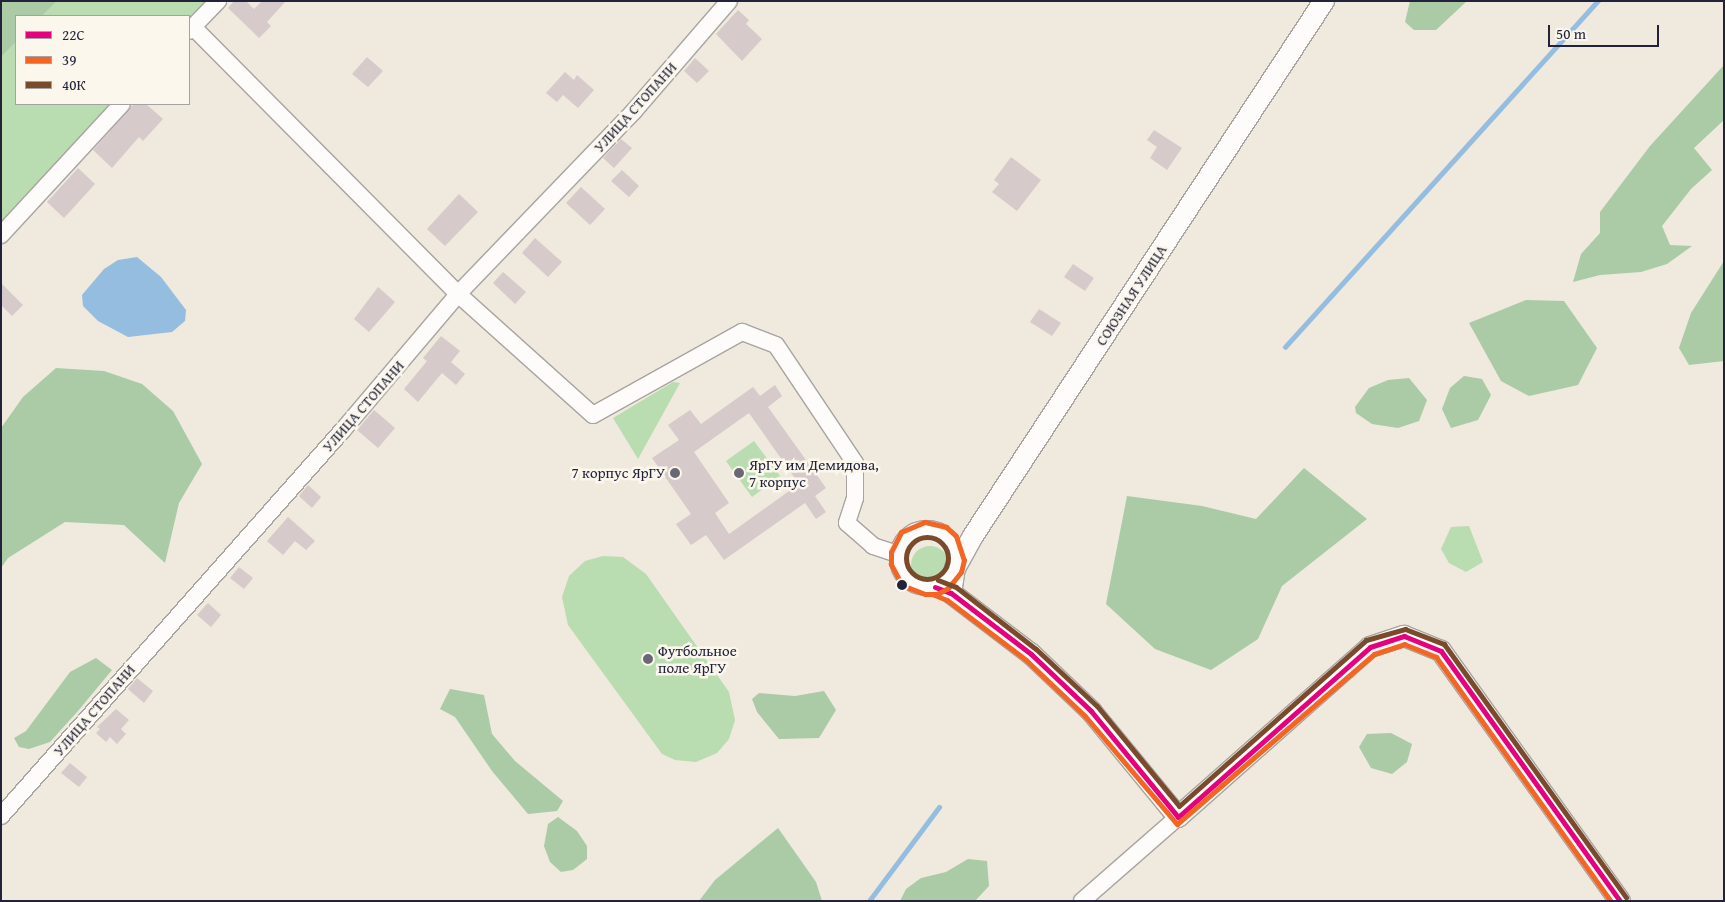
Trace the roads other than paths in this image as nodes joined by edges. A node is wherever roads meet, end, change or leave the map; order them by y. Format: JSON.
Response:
{"nodes":[{"id":1,"x":218,"y":1,"type":"edge"},
{"id":2,"x":729,"y":1,"type":"edge"},
{"id":3,"x":1324,"y":1,"type":"edge"},
{"id":4,"x":191,"y":29,"type":"edge"},
{"id":5,"x":121,"y":105,"type":"edge"},
{"id":6,"x":1,"y":236,"type":"edge"},
{"id":7,"x":458,"y":294,"type":"junction"},
{"id":8,"x":898,"y":554,"type":"junction"},
{"id":9,"x":955,"y":568,"type":"junction"},
{"id":10,"x":943,"y":590,"type":"junction"},
{"id":11,"x":1,"y":816,"type":"edge"},
{"id":12,"x":1178,"y":817,"type":"junction"},
{"id":13,"x":1082,"y":901,"type":"edge"},
{"id":14,"x":1620,"y":901,"type":"edge"}],
"edges":[{"from":1,"to":4,"type":"street"},
{"from":2,"to":7,"type":"street","name":"УЛИЦА СТОПАНИ"},
{"from":3,"to":9,"type":"street","name":"СОЮЗНАЯ УЛИЦА"},
{"from":4,"to":7,"type":"street"},
{"from":5,"to":6,"type":"street"},
{"from":7,"to":8,"type":"street"},
{"from":7,"to":11,"type":"street","name":"УЛИЦА СТОПАНИ"},
{"from":8,"to":9,"type":"street"},
{"from":8,"to":10,"type":"street"},
{"from":9,"to":10,"type":"street","name":"СОЮЗНАЯ УЛИЦА"},
{"from":10,"to":12,"type":"street"},
{"from":12,"to":13,"type":"street"},
{"from":12,"to":14,"type":"street"}]}
